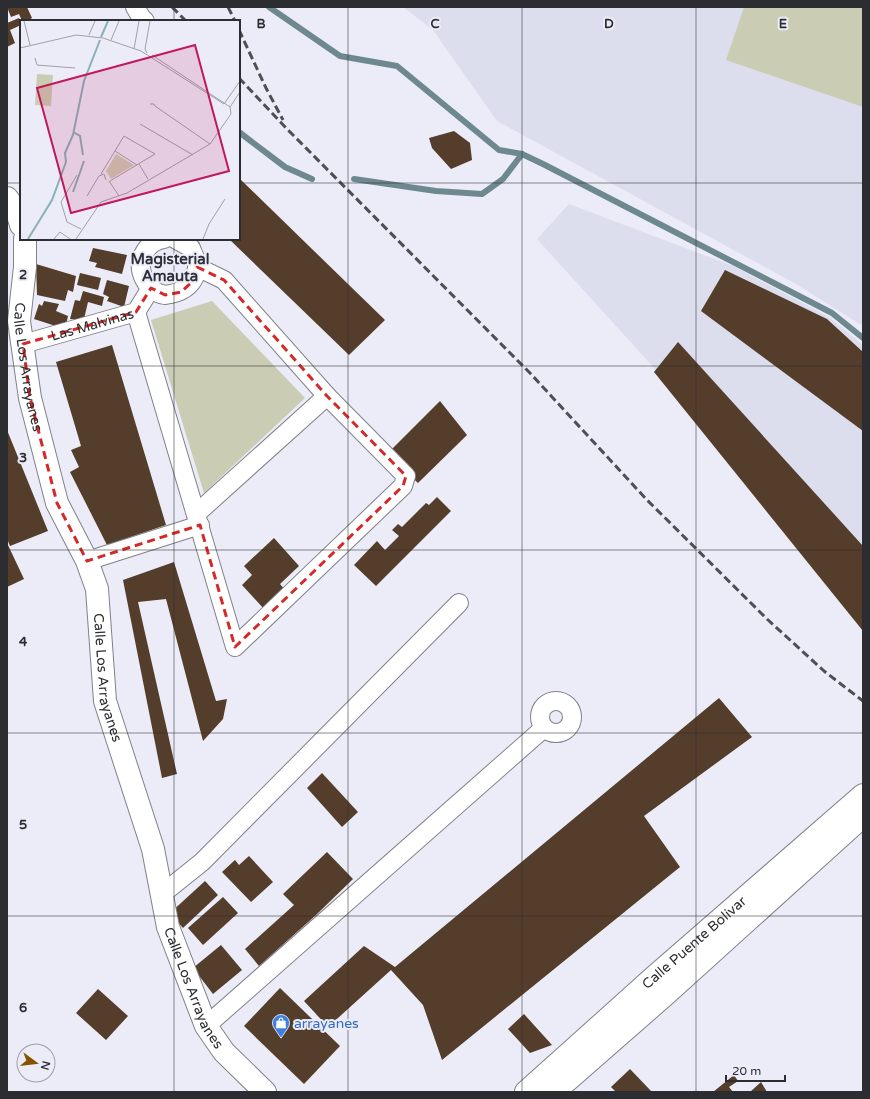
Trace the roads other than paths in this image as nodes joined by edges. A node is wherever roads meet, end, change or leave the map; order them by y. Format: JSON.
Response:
{"nodes":[{"id":1,"x":135,"y":7,"type":"edge"},
{"id":2,"x":144,"y":20,"type":"edge"},
{"id":3,"x":7,"y":198,"type":"edge"},
{"id":4,"x":20,"y":222,"type":"edge"},
{"id":5,"x":25,"y":240,"type":"edge"},
{"id":6,"x":158,"y":240,"type":"edge"},
{"id":7,"x":177,"y":240,"type":"edge"},
{"id":8,"x":197,"y":267,"type":"junction"},
{"id":9,"x":151,"y":288,"type":"junction"},
{"id":10,"x":136,"y":312,"type":"junction"},
{"id":11,"x":23,"y":344,"type":"junction"},
{"id":12,"x":327,"y":396,"type":"junction"},
{"id":13,"x":198,"y":520,"type":"junction"},
{"id":14,"x":87,"y":561,"type":"junction"},
{"id":15,"x":459,"y":603,"type":"dead end"},
{"id":16,"x":544,"y":728,"type":"dead end"},
{"id":17,"x":863,"y":795,"type":"edge"},
{"id":18,"x":863,"y":816,"type":"edge"},
{"id":19,"x":162,"y":894,"type":"junction"},
{"id":20,"x":660,"y":986,"type":"junction"},
{"id":21,"x":206,"y":1026,"type":"junction"},
{"id":22,"x":265,"y":1092,"type":"edge"},
{"id":23,"x":526,"y":1092,"type":"edge"},
{"id":24,"x":554,"y":1092,"type":"edge"}],
"edges":[{"from":1,"to":2,"type":"street"},
{"from":3,"to":4,"type":"street"},
{"from":5,"to":11,"type":"street","name":"Calle Los Arrayanes"},
{"from":6,"to":9,"type":"street"},
{"from":7,"to":8,"type":"street"},
{"from":8,"to":9,"type":"street"},
{"from":8,"to":12,"type":"street"},
{"from":9,"to":10,"type":"street","name":"Las Malvinas"},
{"from":10,"to":11,"type":"street","name":"Las Malvinas"},
{"from":10,"to":13,"type":"street"},
{"from":11,"to":14,"type":"street","name":"Calle Los Arrayanes"},
{"from":12,"to":13,"type":"street"},
{"from":12,"to":13,"type":"street"},
{"from":13,"to":14,"type":"street"},
{"from":14,"to":19,"type":"street","name":"Calle Los Arrayanes"},
{"from":15,"to":19,"type":"street"},
{"from":16,"to":21,"type":"street"},
{"from":17,"to":20,"type":"street","name":"Calle Puente Bolívar"},
{"from":18,"to":20,"type":"street","name":"Calle Puente Bolívar"},
{"from":19,"to":21,"type":"street","name":"Calle Los Arrayanes"},
{"from":20,"to":23,"type":"street","name":"Calle Puente Bolívar"},
{"from":20,"to":24,"type":"street","name":"Calle Puente Bolívar"},
{"from":21,"to":22,"type":"street","name":"Calle Los Arrayanes"}]}
